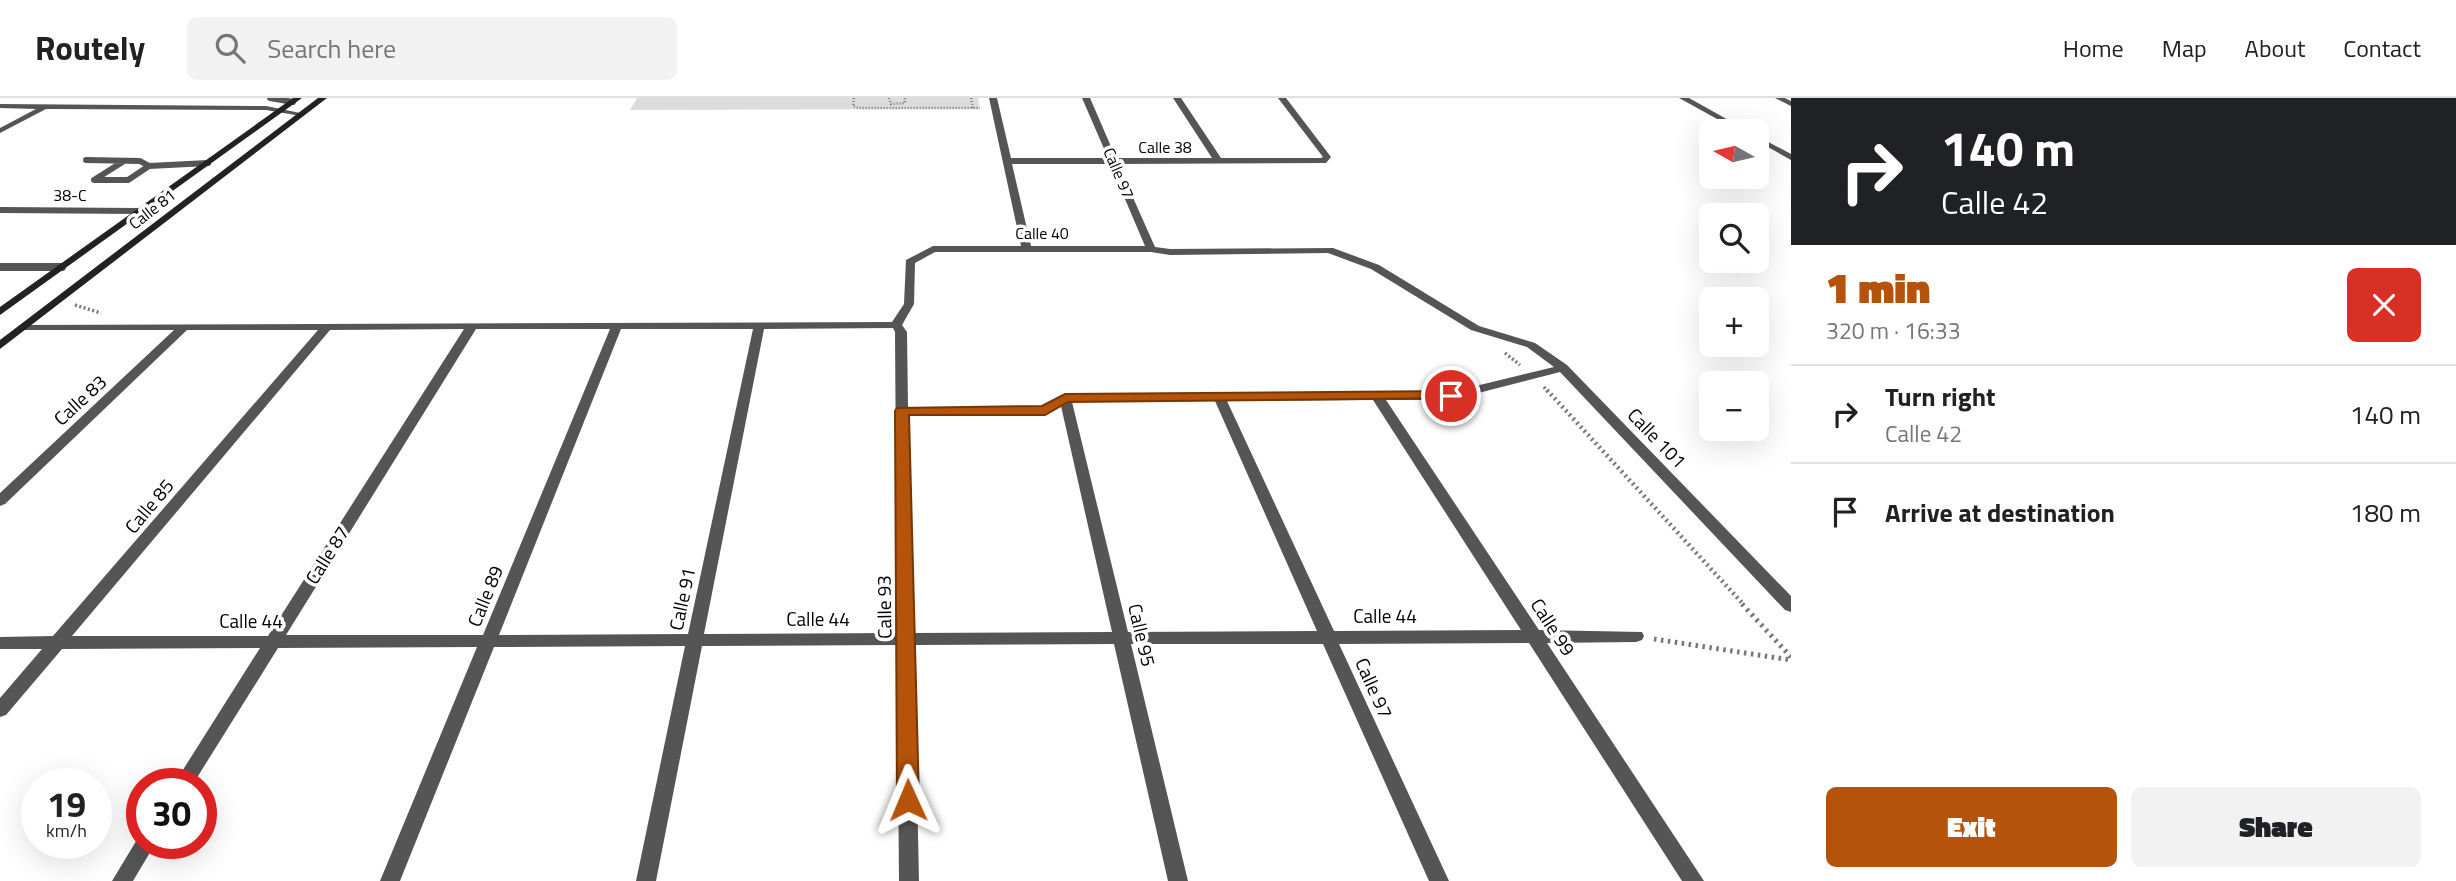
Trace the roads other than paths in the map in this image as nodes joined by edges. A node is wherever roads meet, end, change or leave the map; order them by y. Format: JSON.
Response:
{"nodes":[{"id":1,"x":62,"y":98,"type":"edge"},
{"id":2,"x":270,"y":98,"type":"edge"},
{"id":3,"x":323,"y":98,"type":"edge"},
{"id":4,"x":993,"y":98,"type":"edge"},
{"id":5,"x":1086,"y":98,"type":"edge"},
{"id":6,"x":1177,"y":98,"type":"edge"},
{"id":7,"x":1282,"y":98,"type":"edge"},
{"id":8,"x":1683,"y":98,"type":"edge"},
{"id":9,"x":1779,"y":98,"type":"edge"},
{"id":10,"x":296,"y":100,"type":"edge"},
{"id":11,"x":1791,"y":104,"type":"edge"},
{"id":12,"x":0,"y":106,"type":"edge"},
{"id":13,"x":46,"y":107,"type":"junction"},
{"id":14,"x":281,"y":110,"type":"junction"},
{"id":15,"x":301,"y":114,"type":"junction"},
{"id":16,"x":1722,"y":119,"type":"edge"},
{"id":17,"x":0,"y":131,"type":"edge"},
{"id":18,"x":1769,"y":145,"type":"edge"},
{"id":19,"x":1791,"y":157,"type":"edge"},
{"id":20,"x":86,"y":160,"type":"dead end"},
{"id":21,"x":124,"y":161,"type":"junction"},
{"id":22,"x":1007,"y":161,"type":"junction"},
{"id":23,"x":1114,"y":161,"type":"junction"},
{"id":24,"x":1218,"y":161,"type":"junction"},
{"id":25,"x":208,"y":163,"type":"junction"},
{"id":26,"x":238,"y":163,"type":"junction"},
{"id":27,"x":149,"y":166,"type":"junction"},
{"id":28,"x":0,"y":211,"type":"edge"},
{"id":29,"x":139,"y":211,"type":"junction"},
{"id":30,"x":1027,"y":249,"type":"junction"},
{"id":31,"x":1152,"y":249,"type":"junction"},
{"id":32,"x":0,"y":267,"type":"edge"},
{"id":33,"x":62,"y":267,"type":"junction"},
{"id":34,"x":0,"y":312,"type":"edge"},
{"id":35,"x":759,"y":325,"type":"junction"},
{"id":36,"x":185,"y":326,"type":"junction"},
{"id":37,"x":327,"y":326,"type":"junction"},
{"id":38,"x":472,"y":326,"type":"junction"},
{"id":39,"x":617,"y":326,"type":"junction"},
{"id":40,"x":24,"y":327,"type":"junction"},
{"id":41,"x":898,"y":328,"type":"junction"},
{"id":42,"x":1475,"y":328,"type":"joint"},
{"id":43,"x":0,"y":345,"type":"edge"},
{"id":44,"x":1563,"y":368,"type":"junction"},
{"id":45,"x":1377,"y":396,"type":"junction"},
{"id":46,"x":1219,"y":397,"type":"junction"},
{"id":47,"x":1065,"y":398,"type":"junction"},
{"id":48,"x":902,"y":411,"type":"junction"},
{"id":49,"x":0,"y":501,"type":"edge"},
{"id":50,"x":1791,"y":606,"type":"edge"},
{"id":51,"x":1636,"y":636,"type":"road end"},
{"id":52,"x":1534,"y":637,"type":"junction"},
{"id":53,"x":1121,"y":638,"type":"junction"},
{"id":54,"x":1328,"y":638,"type":"junction"},
{"id":55,"x":905,"y":639,"type":"junction"},
{"id":56,"x":695,"y":640,"type":"junction"},
{"id":57,"x":490,"y":641,"type":"junction"},
{"id":58,"x":272,"y":642,"type":"junction"},
{"id":59,"x":0,"y":643,"type":"edge"},
{"id":60,"x":58,"y":643,"type":"junction"},
{"id":61,"x":0,"y":710,"type":"edge"},
{"id":62,"x":193,"y":768,"type":"edge"},
{"id":63,"x":136,"y":859,"type":"edge"},
{"id":64,"x":122,"y":881,"type":"edge"},
{"id":65,"x":390,"y":881,"type":"edge"},
{"id":66,"x":646,"y":881,"type":"edge"},
{"id":67,"x":909,"y":881,"type":"edge"},
{"id":68,"x":1178,"y":881,"type":"edge"},
{"id":69,"x":1439,"y":881,"type":"edge"},
{"id":70,"x":1694,"y":881,"type":"edge"}],
"edges":[{"from":1,"to":13,"type":"street"},
{"from":2,"to":10,"type":"lane"},
{"from":3,"to":15,"type":"main road","name":"Calle 81"},
{"from":4,"to":22,"type":"street"},
{"from":5,"to":23,"type":"street","name":"Calle 97"},
{"from":6,"to":24,"type":"street"},
{"from":7,"to":24,"type":"street","name":"Calle 38"},
{"from":8,"to":16,"type":"street"},
{"from":9,"to":11,"type":"street"},
{"from":10,"to":14,"type":"main road","name":"Calle 81"},
{"from":12,"to":13,"type":"street"},
{"from":13,"to":14,"type":"street"},
{"from":13,"to":17,"type":"street"},
{"from":14,"to":15,"type":"street"},
{"from":14,"to":25,"type":"main road","name":"Calle 81"},
{"from":15,"to":26,"type":"main road","name":"Calle 81"},
{"from":18,"to":19,"type":"street"},
{"from":20,"to":21,"type":"lane"},
{"from":21,"to":27,"type":"lane"},
{"from":21,"to":27,"type":"lane"},
{"from":22,"to":23,"type":"street","name":"Calle 38"},
{"from":22,"to":30,"type":"street"},
{"from":23,"to":24,"type":"street","name":"Calle 38"},
{"from":23,"to":31,"type":"street","name":"Calle 97"},
{"from":25,"to":26,"type":"main road"},
{"from":25,"to":27,"type":"lane"},
{"from":25,"to":29,"type":"main road","name":"Calle 81"},
{"from":26,"to":40,"type":"main road","name":"Calle 81"},
{"from":28,"to":29,"type":"street","name":"38-C"},
{"from":29,"to":33,"type":"main road","name":"Calle 81"},
{"from":30,"to":31,"type":"street","name":"Calle 40"},
{"from":30,"to":41,"type":"street","name":"Calle 40"},
{"from":31,"to":42,"type":"street","name":"Calle 40"},
{"from":32,"to":33,"type":"lane"},
{"from":33,"to":34,"type":"main road","name":"Calle 81"},
{"from":35,"to":39,"type":"street"},
{"from":35,"to":41,"type":"street"},
{"from":35,"to":56,"type":"street","name":"Calle 91"},
{"from":36,"to":37,"type":"street"},
{"from":36,"to":40,"type":"street"},
{"from":36,"to":49,"type":"street","name":"Calle 83"},
{"from":37,"to":38,"type":"street"},
{"from":37,"to":60,"type":"street","name":"Calle 85"},
{"from":38,"to":39,"type":"street"},
{"from":38,"to":58,"type":"street","name":"Calle 87"},
{"from":39,"to":57,"type":"street","name":"Calle 89"},
{"from":40,"to":43,"type":"main road","name":"Calle 81"},
{"from":41,"to":48,"type":"street","name":"Calle 93"},
{"from":42,"to":44,"type":"street","name":"Calle 101"},
{"from":44,"to":45,"type":"street"},
{"from":44,"to":50,"type":"street","name":"Calle 101"},
{"from":45,"to":46,"type":"street"},
{"from":45,"to":52,"type":"street","name":"Calle 99"},
{"from":46,"to":47,"type":"street"},
{"from":46,"to":54,"type":"street","name":"Calle 97"},
{"from":47,"to":48,"type":"street"},
{"from":47,"to":53,"type":"street","name":"Calle 95"},
{"from":48,"to":55,"type":"street","name":"Calle 93"},
{"from":51,"to":52,"type":"street","name":"Calle 44"},
{"from":52,"to":54,"type":"street","name":"Calle 44"},
{"from":52,"to":70,"type":"street","name":"Calle 99"},
{"from":53,"to":54,"type":"street","name":"Calle 44"},
{"from":53,"to":55,"type":"street","name":"Calle 44"},
{"from":53,"to":68,"type":"street","name":"Calle 95"},
{"from":54,"to":69,"type":"street","name":"Calle 97"},
{"from":55,"to":56,"type":"street","name":"Calle 44"},
{"from":55,"to":67,"type":"street","name":"Calle 93"},
{"from":56,"to":57,"type":"street","name":"Calle 44"},
{"from":56,"to":66,"type":"street","name":"Calle 91"},
{"from":57,"to":58,"type":"street","name":"Calle 44"},
{"from":57,"to":65,"type":"street","name":"Calle 89"},
{"from":58,"to":60,"type":"street","name":"Calle 44"},
{"from":58,"to":62,"type":"street","name":"Calle 87"},
{"from":59,"to":60,"type":"street","name":"Calle 44"},
{"from":60,"to":61,"type":"street","name":"Calle 85"},
{"from":63,"to":64,"type":"street"}]}
